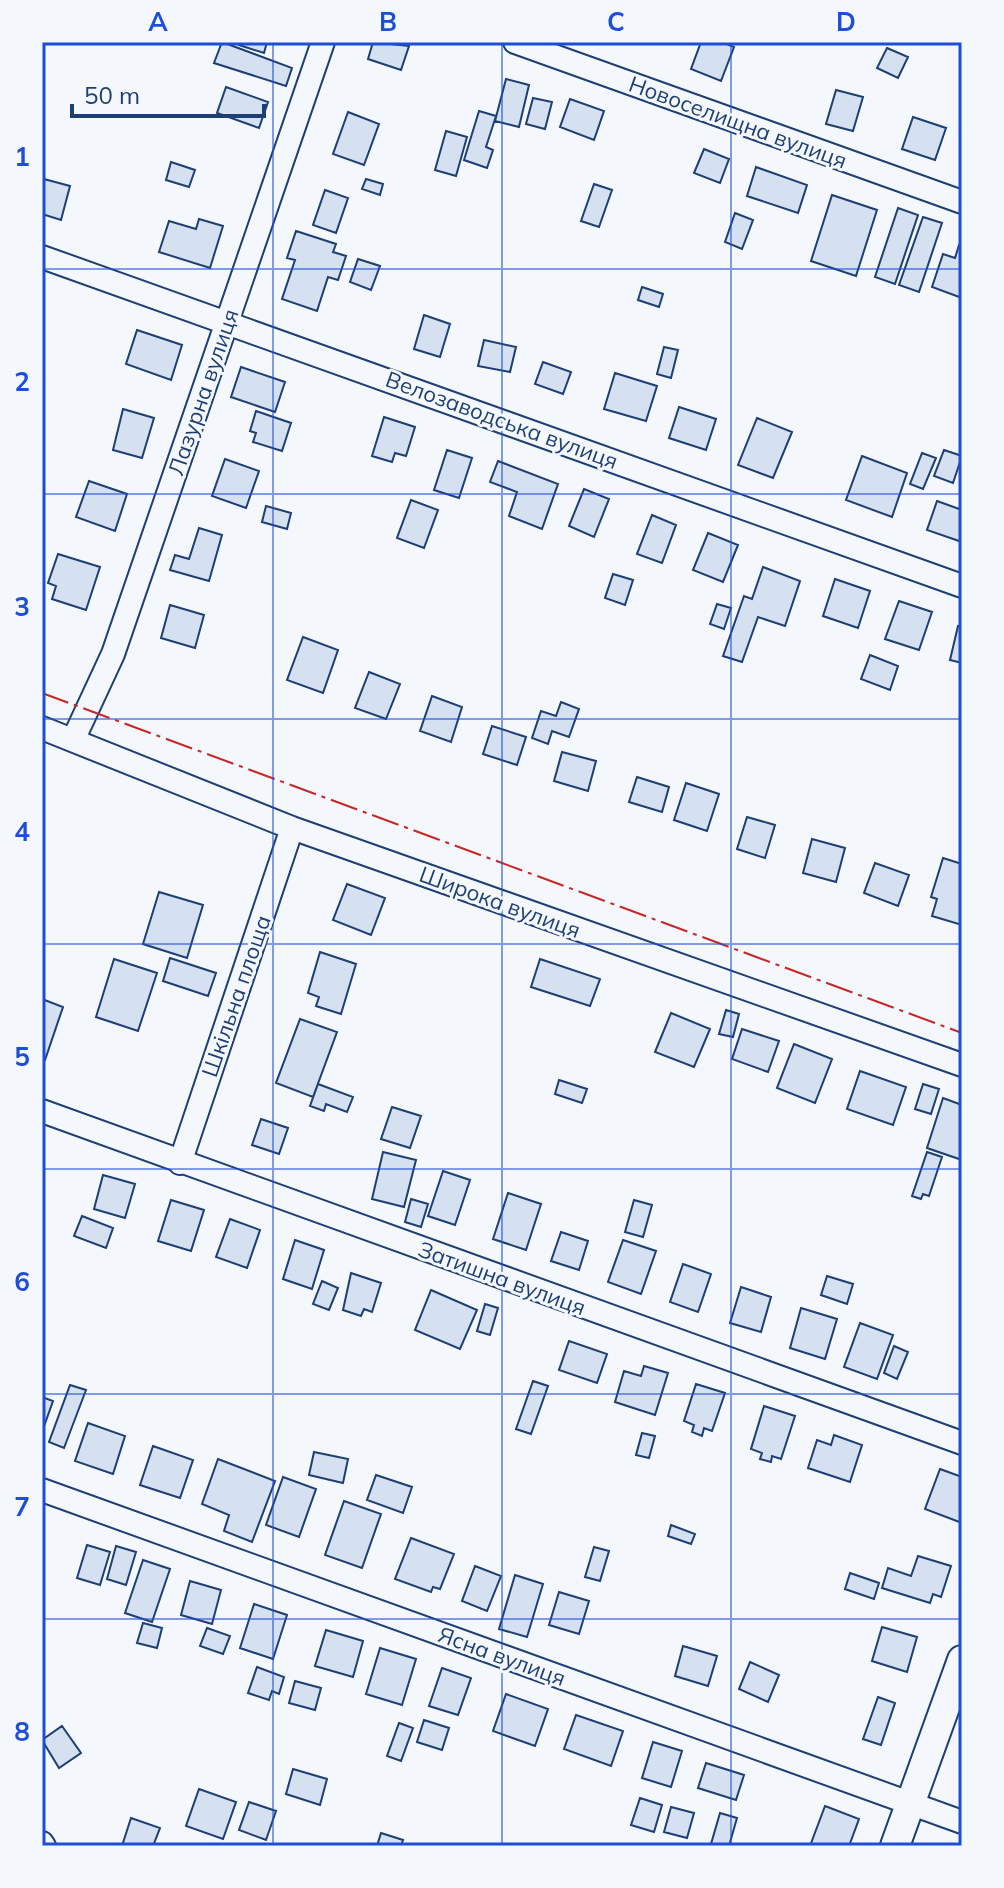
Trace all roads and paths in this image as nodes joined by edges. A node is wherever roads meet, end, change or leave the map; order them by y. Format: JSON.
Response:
{"nodes":[{"id":1,"x":323,"y":42,"type":"edge"},
{"id":2,"x":515,"y":42,"type":"edge"},
{"id":3,"x":962,"y":202,"type":"edge"},
{"id":4,"x":42,"y":257,"type":"edge"},
{"id":5,"x":228,"y":321,"type":"junction"},
{"id":6,"x":962,"y":586,"type":"edge"},
{"id":7,"x":42,"y":728,"type":"edge"},
{"id":8,"x":74,"y":738,"type":"junction"},
{"id":9,"x":292,"y":828,"type":"junction"},
{"id":10,"x":962,"y":1065,"type":"edge"},
{"id":11,"x":42,"y":1111,"type":"edge"},
{"id":12,"x":180,"y":1163,"type":"junction"},
{"id":13,"x":962,"y":1443,"type":"edge"},
{"id":14,"x":42,"y":1490,"type":"edge"},
{"id":15,"x":962,"y":1660,"type":"edge"},
{"id":16,"x":910,"y":1803,"type":"junction"},
{"id":17,"x":962,"y":1822,"type":"edge"},
{"id":18,"x":895,"y":1846,"type":"edge"}],
"edges":[{"from":1,"to":5,"type":"street","name":"Лазурна вулиця"},
{"from":2,"to":3,"type":"street","name":"Новоселищна вулиця"},
{"from":4,"to":5,"type":"street","name":"Велозаводська вулиця"},
{"from":5,"to":6,"type":"street","name":"Велозаводська вулиця"},
{"from":5,"to":8,"type":"street","name":"Лазурна вулиця"},
{"from":7,"to":8,"type":"street","name":"Широка вулиця"},
{"from":8,"to":9,"type":"street","name":"Широка вулиця"},
{"from":9,"to":10,"type":"street","name":"Широка вулиця"},
{"from":9,"to":12,"type":"street","name":"Шкільна площа"},
{"from":11,"to":12,"type":"street","name":"Затишна вулиця"},
{"from":12,"to":13,"type":"street","name":"Затишна вулиця"},
{"from":14,"to":16,"type":"street","name":"Ясна вулиця"},
{"from":15,"to":16,"type":"street"},
{"from":16,"to":17,"type":"street","name":"Ясна вулиця"},
{"from":16,"to":18,"type":"street"}]}
